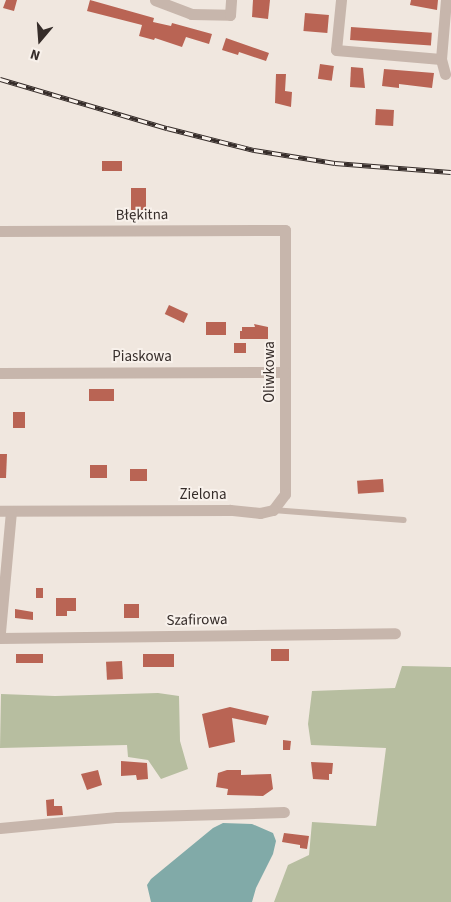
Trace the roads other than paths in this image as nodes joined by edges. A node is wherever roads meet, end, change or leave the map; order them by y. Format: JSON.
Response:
{"nodes":[{"id":1,"x":155,"y":0,"type":"edge"},
{"id":2,"x":231,"y":0,"type":"edge"},
{"id":3,"x":341,"y":0,"type":"edge"},
{"id":4,"x":446,"y":0,"type":"edge"},
{"id":5,"x":441,"y":59,"type":"junction"},
{"id":6,"x":445,"y":74,"type":"dead end"},
{"id":7,"x":0,"y":230,"type":"edge"},
{"id":8,"x":285,"y":230,"type":"joint"},
{"id":9,"x":285,"y":372,"type":"junction"},
{"id":10,"x":0,"y":373,"type":"edge"},
{"id":11,"x":274,"y":510,"type":"junction"},
{"id":12,"x":5,"y":512,"type":"edge"},
{"id":13,"x":404,"y":520,"type":"dead end"},
{"id":14,"x":0,"y":632,"type":"edge"},
{"id":15,"x":395,"y":633,"type":"dead end"},
{"id":16,"x":0,"y":638,"type":"edge"},
{"id":17,"x":284,"y":812,"type":"dead end"},
{"id":18,"x":0,"y":828,"type":"edge"}],
"edges":[{"from":1,"to":2,"type":"street"},
{"from":3,"to":5,"type":"street"},
{"from":4,"to":5,"type":"street"},
{"from":5,"to":6,"type":"street"},
{"from":7,"to":8,"type":"street","name":"Błękitna"},
{"from":8,"to":9,"type":"street","name":"Oliwkowa"},
{"from":9,"to":10,"type":"street","name":"Piaskowa"},
{"from":9,"to":11,"type":"street","name":"Oliwkowa"},
{"from":11,"to":12,"type":"street","name":"Zielona"},
{"from":11,"to":13,"type":"lane","name":"Zielona"},
{"from":12,"to":14,"type":"street"},
{"from":15,"to":16,"type":"street","name":"Szafirowa"},
{"from":17,"to":18,"type":"street"}]}
